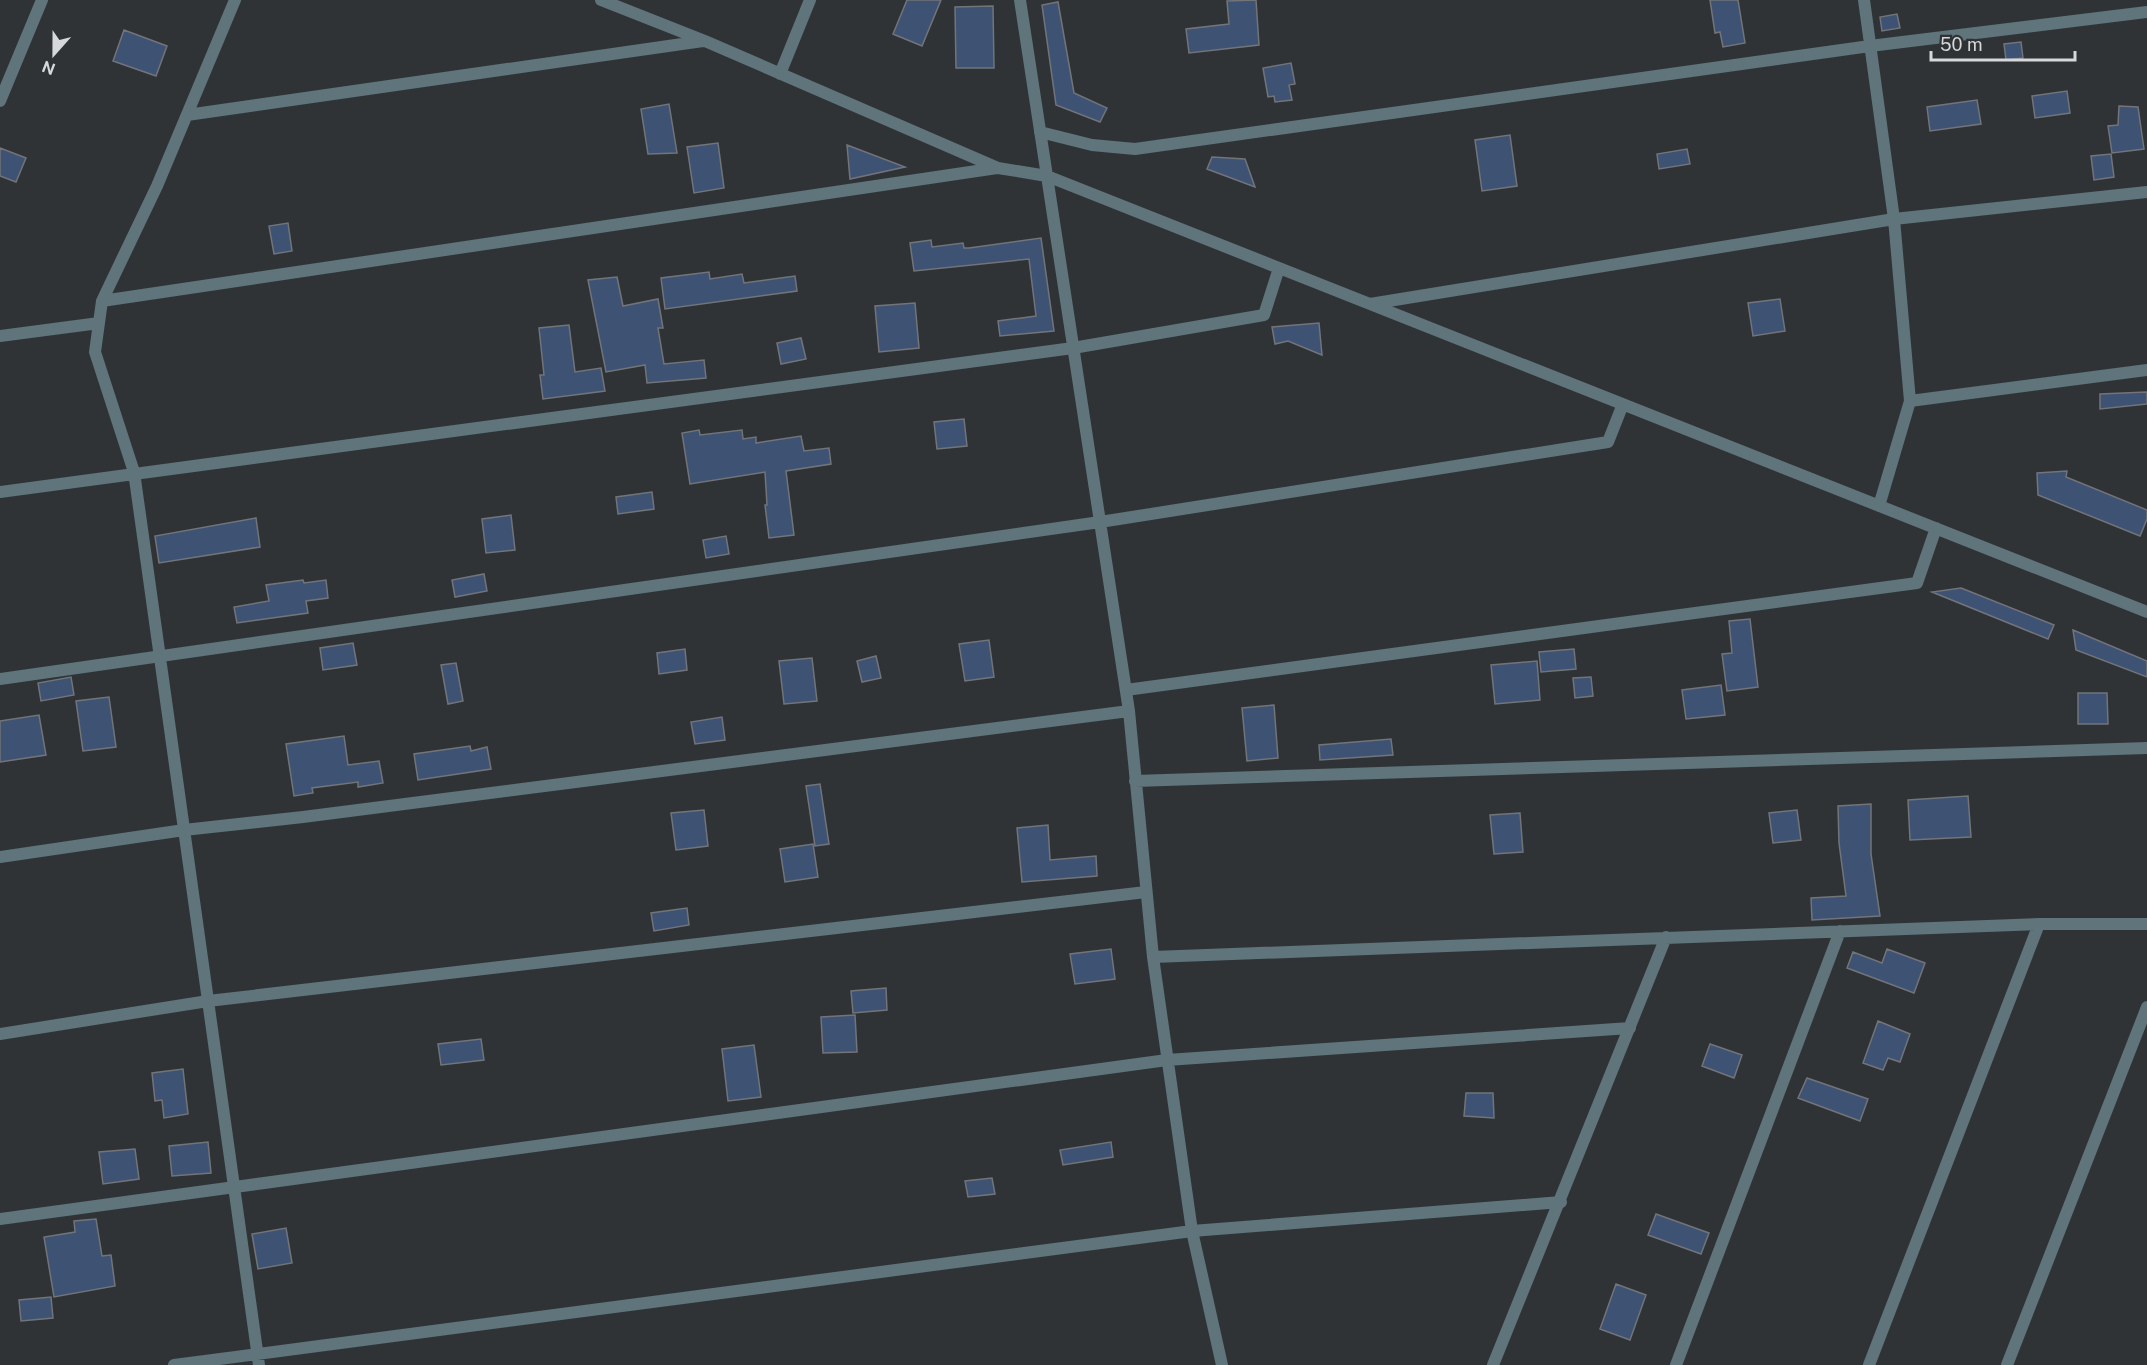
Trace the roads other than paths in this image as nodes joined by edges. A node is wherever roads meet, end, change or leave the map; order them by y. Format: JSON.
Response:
{"nodes":[{"id":1,"x":42,"y":0,"type":"edge"},
{"id":2,"x":235,"y":0,"type":"edge"},
{"id":3,"x":601,"y":0,"type":"edge"},
{"id":4,"x":810,"y":0,"type":"edge"},
{"id":5,"x":1020,"y":0,"type":"edge"},
{"id":6,"x":1864,"y":0,"type":"edge"},
{"id":7,"x":615,"y":3,"type":"edge"},
{"id":8,"x":2147,"y":12,"type":"edge"},
{"id":9,"x":705,"y":41,"type":"junction"},
{"id":10,"x":1870,"y":46,"type":"junction"},
{"id":11,"x":780,"y":74,"type":"junction"},
{"id":12,"x":0,"y":101,"type":"edge"},
{"id":13,"x":187,"y":115,"type":"junction"},
{"id":14,"x":1040,"y":132,"type":"junction"},
{"id":15,"x":999,"y":168,"type":"junction"},
{"id":16,"x":1047,"y":176,"type":"junction"},
{"id":17,"x":2147,"y":192,"type":"edge"},
{"id":18,"x":1894,"y":219,"type":"junction"},
{"id":19,"x":1279,"y":268,"type":"junction"},
{"id":20,"x":102,"y":301,"type":"junction"},
{"id":21,"x":1370,"y":304,"type":"junction"},
{"id":22,"x":99,"y":322,"type":"junction"},
{"id":23,"x":0,"y":336,"type":"edge"},
{"id":24,"x":1073,"y":348,"type":"junction"},
{"id":25,"x":2147,"y":370,"type":"edge"},
{"id":26,"x":1910,"y":401,"type":"junction"},
{"id":27,"x":1623,"y":404,"type":"junction"},
{"id":28,"x":134,"y":472,"type":"junction"},
{"id":29,"x":0,"y":492,"type":"edge"},
{"id":30,"x":1879,"y":506,"type":"junction"},
{"id":31,"x":1100,"y":522,"type":"junction"},
{"id":32,"x":1936,"y":528,"type":"junction"},
{"id":33,"x":2147,"y":612,"type":"edge"},
{"id":34,"x":160,"y":657,"type":"junction"},
{"id":35,"x":0,"y":679,"type":"edge"},
{"id":36,"x":1126,"y":690,"type":"junction"},
{"id":37,"x":1129,"y":711,"type":"junction"},
{"id":38,"x":2147,"y":748,"type":"edge"},
{"id":39,"x":1136,"y":781,"type":"junction"},
{"id":40,"x":184,"y":830,"type":"junction"},
{"id":41,"x":0,"y":857,"type":"edge"},
{"id":42,"x":1146,"y":892,"type":"junction"},
{"id":43,"x":2039,"y":924,"type":"junction"},
{"id":44,"x":2147,"y":924,"type":"edge"},
{"id":45,"x":1840,"y":930,"type":"junction"},
{"id":46,"x":1666,"y":937,"type":"junction"},
{"id":47,"x":1153,"y":957,"type":"junction"},
{"id":48,"x":208,"y":1001,"type":"junction"},
{"id":49,"x":2147,"y":1007,"type":"edge"},
{"id":50,"x":1630,"y":1028,"type":"junction"},
{"id":51,"x":0,"y":1034,"type":"edge"},
{"id":52,"x":1167,"y":1060,"type":"junction"},
{"id":53,"x":234,"y":1186,"type":"junction"},
{"id":54,"x":1561,"y":1202,"type":"junction"},
{"id":55,"x":0,"y":1219,"type":"edge"},
{"id":56,"x":1192,"y":1231,"type":"junction"},
{"id":57,"x":258,"y":1359,"type":"edge"},
{"id":58,"x":174,"y":1365,"type":"edge"},
{"id":59,"x":1222,"y":1365,"type":"edge"},
{"id":60,"x":1493,"y":1365,"type":"edge"},
{"id":61,"x":1676,"y":1365,"type":"edge"},
{"id":62,"x":1869,"y":1365,"type":"edge"},
{"id":63,"x":2007,"y":1365,"type":"edge"}],
"edges":[{"from":1,"to":12,"type":"street"},
{"from":2,"to":13,"type":"street"},
{"from":3,"to":7,"type":"street"},
{"from":4,"to":11,"type":"street"},
{"from":5,"to":14,"type":"street"},
{"from":6,"to":10,"type":"street"},
{"from":7,"to":9,"type":"street"},
{"from":8,"to":10,"type":"street"},
{"from":9,"to":11,"type":"street"},
{"from":9,"to":13,"type":"street"},
{"from":10,"to":14,"type":"street"},
{"from":10,"to":18,"type":"street"},
{"from":11,"to":15,"type":"street"},
{"from":13,"to":20,"type":"street"},
{"from":14,"to":16,"type":"street"},
{"from":15,"to":16,"type":"street"},
{"from":15,"to":20,"type":"street"},
{"from":16,"to":19,"type":"street"},
{"from":16,"to":24,"type":"street"},
{"from":17,"to":18,"type":"street"},
{"from":18,"to":21,"type":"street"},
{"from":18,"to":26,"type":"street"},
{"from":19,"to":21,"type":"street"},
{"from":19,"to":24,"type":"street"},
{"from":20,"to":22,"type":"street"},
{"from":21,"to":27,"type":"street"},
{"from":22,"to":23,"type":"street"},
{"from":22,"to":28,"type":"street"},
{"from":24,"to":28,"type":"street"},
{"from":24,"to":31,"type":"street"},
{"from":25,"to":26,"type":"street"},
{"from":26,"to":30,"type":"street"},
{"from":27,"to":30,"type":"street"},
{"from":27,"to":31,"type":"street"},
{"from":28,"to":29,"type":"street"},
{"from":28,"to":34,"type":"street"},
{"from":30,"to":32,"type":"street"},
{"from":31,"to":34,"type":"street"},
{"from":31,"to":36,"type":"street"},
{"from":32,"to":33,"type":"street"},
{"from":32,"to":36,"type":"street"},
{"from":34,"to":35,"type":"street"},
{"from":34,"to":40,"type":"street"},
{"from":36,"to":37,"type":"street"},
{"from":37,"to":39,"type":"street"},
{"from":37,"to":40,"type":"street"},
{"from":38,"to":39,"type":"street"},
{"from":39,"to":42,"type":"street"},
{"from":40,"to":41,"type":"street"},
{"from":40,"to":48,"type":"street"},
{"from":42,"to":47,"type":"street"},
{"from":42,"to":48,"type":"street"},
{"from":43,"to":44,"type":"street"},
{"from":43,"to":45,"type":"street"},
{"from":43,"to":62,"type":"street"},
{"from":45,"to":46,"type":"street"},
{"from":45,"to":61,"type":"street"},
{"from":46,"to":47,"type":"street"},
{"from":46,"to":50,"type":"street"},
{"from":47,"to":52,"type":"street"},
{"from":48,"to":51,"type":"street"},
{"from":48,"to":53,"type":"street"},
{"from":49,"to":63,"type":"street"},
{"from":50,"to":52,"type":"street"},
{"from":50,"to":54,"type":"street"},
{"from":52,"to":53,"type":"street"},
{"from":52,"to":56,"type":"street"},
{"from":53,"to":55,"type":"street"},
{"from":53,"to":57,"type":"street"},
{"from":54,"to":56,"type":"street"},
{"from":54,"to":60,"type":"street"},
{"from":56,"to":57,"type":"street"},
{"from":56,"to":59,"type":"street"},
{"from":57,"to":58,"type":"street"}]}
